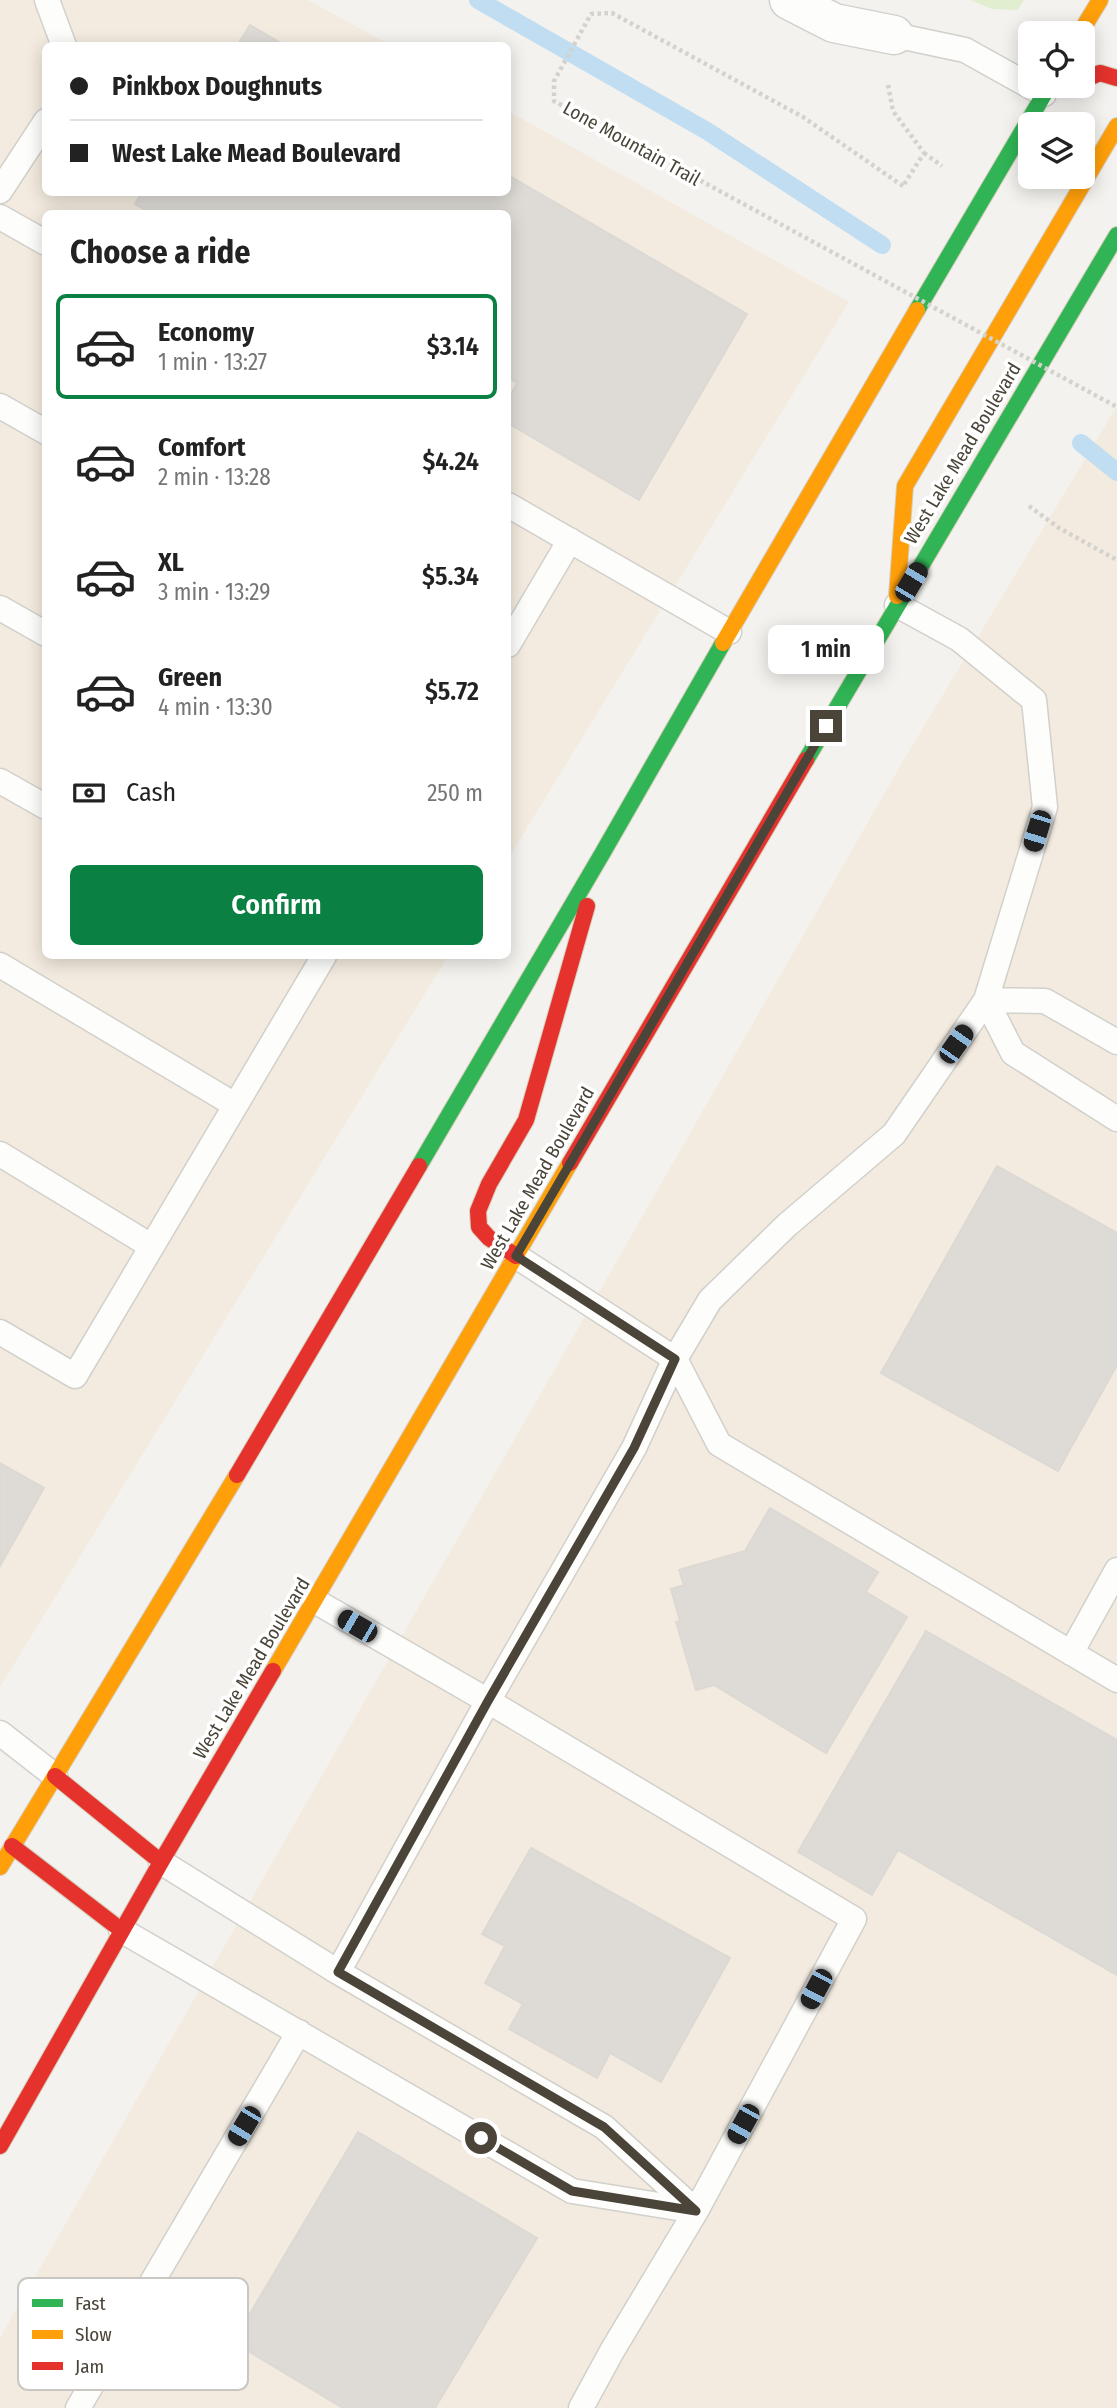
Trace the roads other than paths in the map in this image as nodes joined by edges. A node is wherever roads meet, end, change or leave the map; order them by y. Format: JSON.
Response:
{"nodes":[{"id":1,"x":47,"y":0,"type":"edge"},
{"id":2,"x":789,"y":0,"type":"edge"},
{"id":3,"x":1100,"y":0,"type":"edge"},
{"id":4,"x":1087,"y":21,"type":"edge"},
{"id":5,"x":894,"y":35,"type":"joint"},
{"id":6,"x":63,"y":42,"type":"edge"},
{"id":7,"x":1018,"y":75,"type":"edge"},
{"id":8,"x":1095,"y":75,"type":"edge"},
{"id":9,"x":1117,"y":78,"type":"edge"},
{"id":10,"x":1046,"y":98,"type":"edge"},
{"id":11,"x":42,"y":127,"type":"edge"},
{"id":12,"x":1117,"y":127,"type":"edge"},
{"id":13,"x":0,"y":191,"type":"edge"},
{"id":14,"x":0,"y":217,"type":"edge"},
{"id":15,"x":1117,"y":235,"type":"edge"},
{"id":16,"x":42,"y":241,"type":"edge"},
{"id":17,"x":0,"y":406,"type":"edge"},
{"id":18,"x":42,"y":430,"type":"edge"},
{"id":19,"x":511,"y":507,"type":"edge"},
{"id":20,"x":570,"y":540,"type":"junction"},
{"id":21,"x":897,"y":605,"type":"junction"},
{"id":22,"x":0,"y":608,"type":"edge"},
{"id":23,"x":729,"y":632,"type":"junction"},
{"id":24,"x":42,"y":633,"type":"edge"},
{"id":25,"x":511,"y":640,"type":"edge"},
{"id":26,"x":0,"y":781,"type":"edge"},
{"id":27,"x":42,"y":805,"type":"edge"},
{"id":28,"x":602,"y":854,"type":"junction"},
{"id":29,"x":314,"y":959,"type":"edge"},
{"id":30,"x":0,"y":965,"type":"edge"},
{"id":31,"x":986,"y":999,"type":"junction"},
{"id":32,"x":1117,"y":1042,"type":"edge"},
{"id":33,"x":235,"y":1105,"type":"junction"},
{"id":34,"x":1117,"y":1119,"type":"edge"},
{"id":35,"x":0,"y":1154,"type":"edge"},
{"id":36,"x":151,"y":1246,"type":"junction"},
{"id":37,"x":516,"y":1256,"type":"junction"},
{"id":38,"x":0,"y":1332,"type":"edge"},
{"id":39,"x":675,"y":1359,"type":"junction"},
{"id":40,"x":1117,"y":1570,"type":"edge"},
{"id":41,"x":315,"y":1601,"type":"junction"},
{"id":42,"x":1071,"y":1653,"type":"junction"},
{"id":43,"x":1117,"y":1680,"type":"edge"},
{"id":44,"x":488,"y":1701,"type":"junction"},
{"id":45,"x":0,"y":1732,"type":"edge"},
{"id":46,"x":55,"y":1776,"type":"junction"},
{"id":47,"x":4,"y":1850,"type":"edge"},
{"id":48,"x":161,"y":1862,"type":"junction"},
{"id":49,"x":121,"y":1930,"type":"junction"},
{"id":50,"x":338,"y":1972,"type":"junction"},
{"id":51,"x":299,"y":2032,"type":"junction"},
{"id":52,"x":0,"y":2146,"type":"edge"},
{"id":53,"x":696,"y":2211,"type":"junction"},
{"id":54,"x":154,"y":2278,"type":"edge"},
{"id":55,"x":89,"y":2390,"type":"edge"},
{"id":56,"x":78,"y":2408,"type":"edge"},
{"id":57,"x":581,"y":2408,"type":"edge"}],
"edges":[{"from":1,"to":6,"type":"lane"},
{"from":2,"to":5,"type":"street"},
{"from":3,"to":4,"type":"main road"},
{"from":5,"to":7,"type":"lane"},
{"from":8,"to":9,"type":"main road"},
{"from":10,"to":23,"type":"main road"},
{"from":11,"to":13,"type":"lane"},
{"from":12,"to":21,"type":"main road"},
{"from":14,"to":16,"type":"lane"},
{"from":15,"to":21,"type":"main road","name":"West Lake Mead Boulevard"},
{"from":17,"to":18,"type":"lane"},
{"from":19,"to":20,"type":"lane"},
{"from":20,"to":23,"type":"lane"},
{"from":20,"to":25,"type":"lane"},
{"from":21,"to":31,"type":"lane"},
{"from":21,"to":37,"type":"main road","name":"West Lake Mead Boulevard"},
{"from":22,"to":24,"type":"lane"},
{"from":23,"to":28,"type":"main road"},
{"from":26,"to":27,"type":"lane"},
{"from":28,"to":37,"type":"main road"},
{"from":28,"to":46,"type":"main road"},
{"from":29,"to":33,"type":"lane"},
{"from":30,"to":33,"type":"lane"},
{"from":31,"to":32,"type":"lane"},
{"from":31,"to":34,"type":"lane"},
{"from":31,"to":39,"type":"lane"},
{"from":33,"to":36,"type":"lane"},
{"from":35,"to":36,"type":"lane"},
{"from":36,"to":38,"type":"lane"},
{"from":37,"to":39,"type":"lane"},
{"from":37,"to":41,"type":"main road","name":"West Lake Mead Boulevard"},
{"from":39,"to":42,"type":"lane"},
{"from":39,"to":44,"type":"lane"},
{"from":40,"to":42,"type":"lane"},
{"from":41,"to":44,"type":"lane"},
{"from":41,"to":48,"type":"main road","name":"West Lake Mead Boulevard"},
{"from":42,"to":43,"type":"lane"},
{"from":44,"to":50,"type":"lane"},
{"from":44,"to":53,"type":"lane"},
{"from":45,"to":46,"type":"lane"},
{"from":46,"to":47,"type":"main road"},
{"from":46,"to":48,"type":"main road"},
{"from":47,"to":49,"type":"main road"},
{"from":48,"to":49,"type":"main road","name":"West Lake Mead Boulevard"},
{"from":48,"to":50,"type":"lane"},
{"from":49,"to":51,"type":"lane"},
{"from":49,"to":52,"type":"main road","name":"West Lake Mead Boulevard"},
{"from":50,"to":53,"type":"lane"},
{"from":51,"to":53,"type":"lane"},
{"from":51,"to":54,"type":"lane"},
{"from":53,"to":57,"type":"lane"},
{"from":55,"to":56,"type":"lane"}]}
